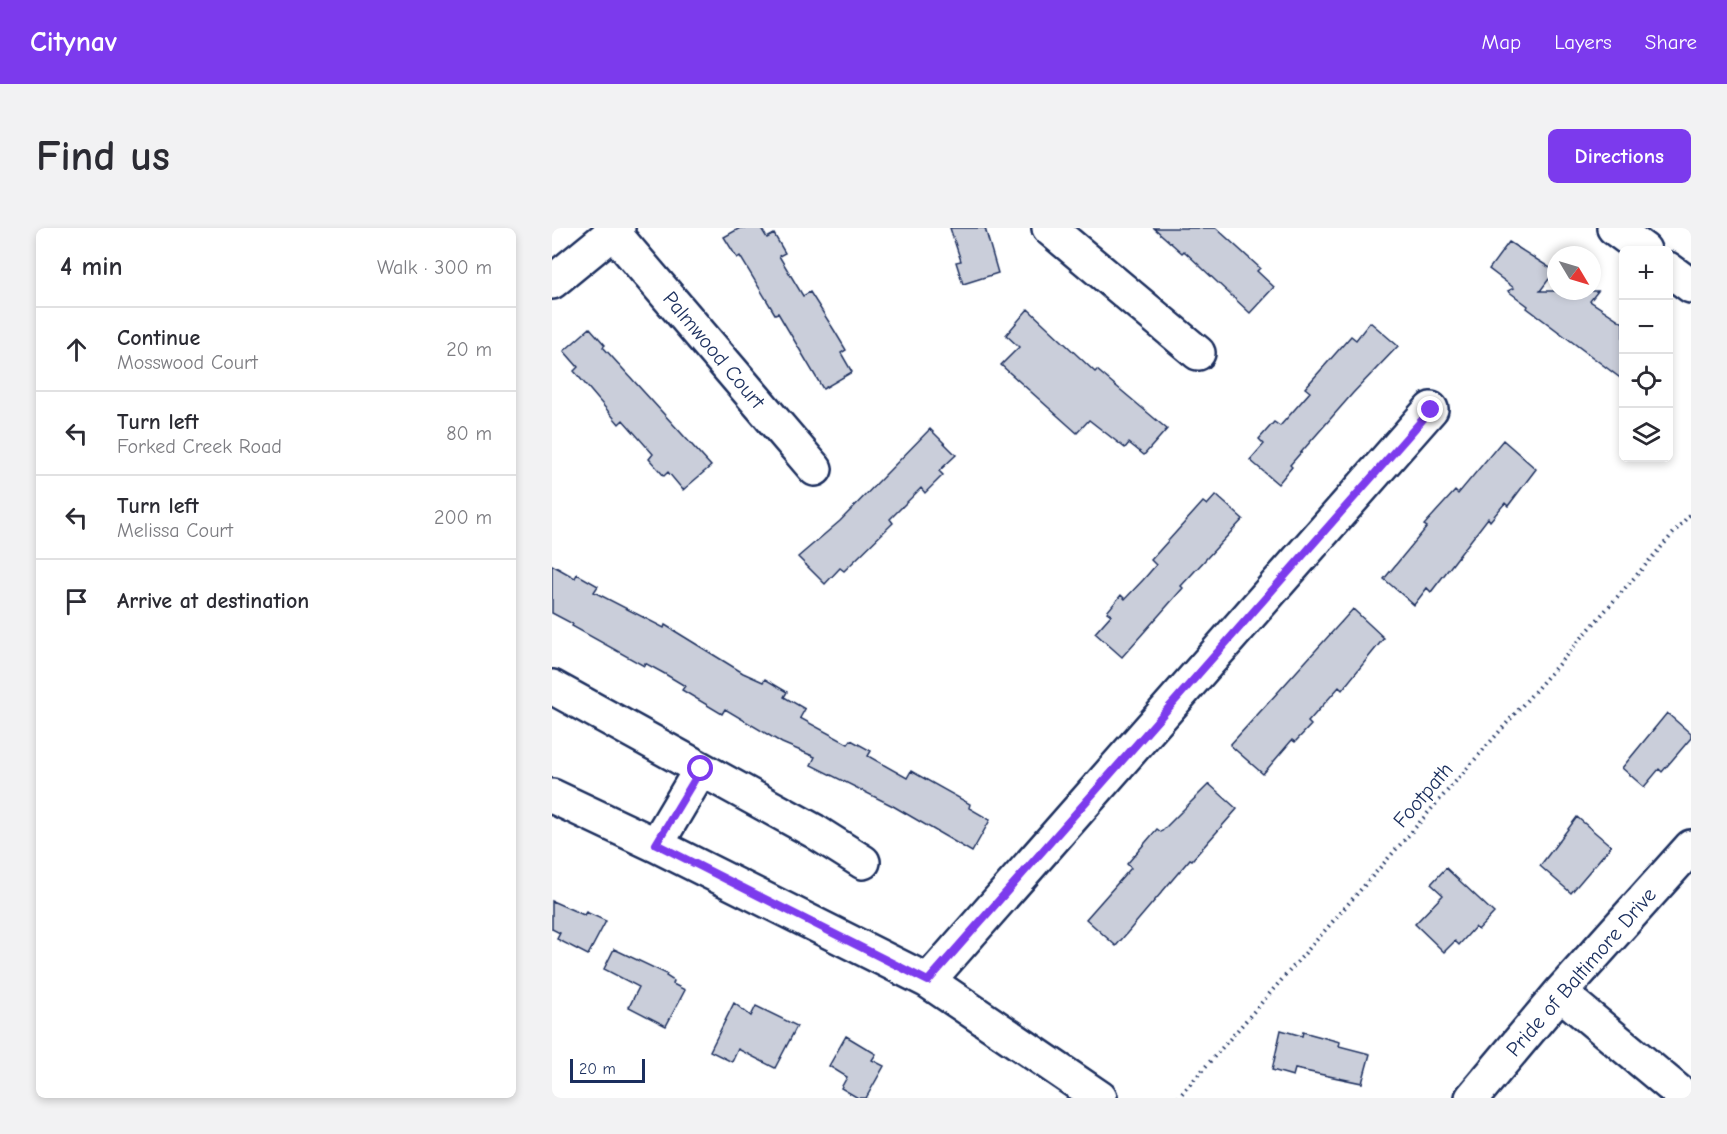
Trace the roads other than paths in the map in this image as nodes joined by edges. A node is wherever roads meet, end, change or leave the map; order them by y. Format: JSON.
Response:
{"nodes":[{"id":1,"x":1049,"y":228,"type":"edge"},
{"id":2,"x":1614,"y":228,"type":"edge"},
{"id":3,"x":616,"y":230,"type":"edge"},
{"id":4,"x":1639,"y":246,"type":"edge"},
{"id":5,"x":1673,"y":273,"type":"edge"},
{"id":6,"x":552,"y":282,"type":"edge"},
{"id":7,"x":1691,"y":286,"type":"edge"},
{"id":8,"x":1198,"y":354,"type":"dead end"},
{"id":9,"x":1431,"y":410,"type":"dead end"},
{"id":10,"x":815,"y":469,"type":"dead end"},
{"id":11,"x":552,"y":687,"type":"edge"},
{"id":12,"x":701,"y":769,"type":"junction"},
{"id":13,"x":552,"y":796,"type":"edge"},
{"id":14,"x":656,"y":844,"type":"junction"},
{"id":15,"x":1691,"y":847,"type":"edge"},
{"id":16,"x":863,"y":862,"type":"dead end"},
{"id":17,"x":928,"y":981,"type":"junction"},
{"id":18,"x":1560,"y":993,"type":"junction"},
{"id":19,"x":1100,"y":1098,"type":"edge"},
{"id":20,"x":1472,"y":1098,"type":"edge"},
{"id":21,"x":1686,"y":1098,"type":"edge"}],
"edges":[{"from":1,"to":8,"type":"street"},
{"from":2,"to":4,"type":"street"},
{"from":3,"to":6,"type":"street"},
{"from":3,"to":10,"type":"street","name":"Palmwood Court"},
{"from":5,"to":7,"type":"street"},
{"from":9,"to":17,"type":"street"},
{"from":11,"to":12,"type":"street"},
{"from":12,"to":14,"type":"street"},
{"from":12,"to":16,"type":"street"},
{"from":13,"to":14,"type":"street"},
{"from":14,"to":17,"type":"street"},
{"from":15,"to":18,"type":"street","name":"Pride of Baltimore Drive"},
{"from":17,"to":19,"type":"street"},
{"from":18,"to":20,"type":"street","name":"Pride of Baltimore Drive"},
{"from":18,"to":21,"type":"street"}]}
